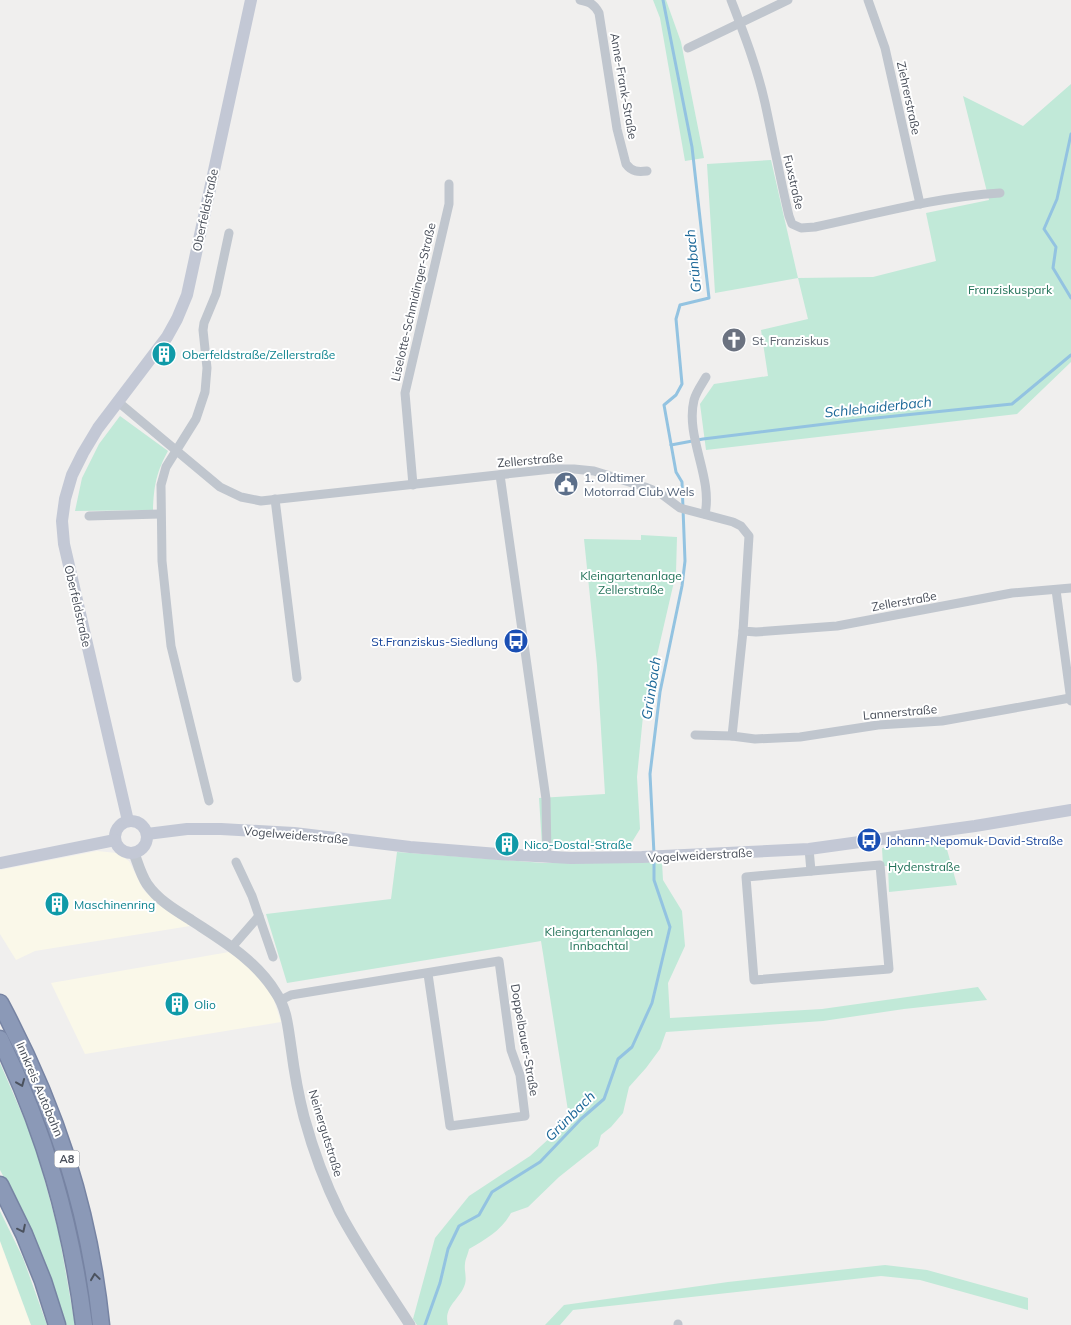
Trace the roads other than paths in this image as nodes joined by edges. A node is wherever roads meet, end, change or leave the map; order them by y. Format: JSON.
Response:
{"nodes":[{"id":1,"x":251,"y":0,"type":"edge"},
{"id":2,"x":580,"y":0,"type":"edge"},
{"id":3,"x":731,"y":0,"type":"edge"},
{"id":4,"x":788,"y":0,"type":"edge"},
{"id":5,"x":868,"y":0,"type":"edge"},
{"id":6,"x":740,"y":23,"type":"junction"},
{"id":7,"x":688,"y":48,"type":"dead end"},
{"id":8,"x":647,"y":171,"type":"dead end"},
{"id":9,"x":449,"y":184,"type":"dead end"},
{"id":10,"x":1000,"y":193,"type":"dead end"},
{"id":11,"x":920,"y":204,"type":"junction"},
{"id":12,"x":229,"y":233,"type":"dead end"},
{"id":13,"x":706,"y":377,"type":"dead end"},
{"id":14,"x":117,"y":401,"type":"junction"},
{"id":15,"x":176,"y":451,"type":"junction"},
{"id":16,"x":500,"y":475,"type":"junction"},
{"id":17,"x":413,"y":485,"type":"junction"},
{"id":18,"x":275,"y":499,"type":"junction"},
{"id":19,"x":160,"y":514,"type":"junction"},
{"id":20,"x":705,"y":514,"type":"junction"},
{"id":21,"x":89,"y":516,"type":"dead end"},
{"id":22,"x":1071,"y":588,"type":"edge"},
{"id":23,"x":1056,"y":590,"type":"junction"},
{"id":24,"x":742,"y":631,"type":"junction"},
{"id":25,"x":297,"y":678,"type":"dead end"},
{"id":26,"x":1070,"y":700,"type":"edge"},
{"id":27,"x":695,"y":735,"type":"dead end"},
{"id":28,"x":732,"y":736,"type":"junction"},
{"id":29,"x":208,"y":801,"type":"dead end"},
{"id":30,"x":1071,"y":810,"type":"edge"},
{"id":31,"x":128,"y":821,"type":"junction"},
{"id":32,"x":147,"y":834,"type":"junction"},
{"id":33,"x":115,"y":840,"type":"junction"},
{"id":34,"x":809,"y":849,"type":"junction"},
{"id":35,"x":134,"y":853,"type":"junction"},
{"id":36,"x":547,"y":857,"type":"junction"},
{"id":37,"x":236,"y":862,"type":"dead end"},
{"id":38,"x":0,"y":863,"type":"edge"},
{"id":39,"x":811,"y":871,"type":"junction"},
{"id":40,"x":259,"y":916,"type":"junction"},
{"id":41,"x":232,"y":947,"type":"junction"},
{"id":42,"x":273,"y":957,"type":"dead end"},
{"id":43,"x":428,"y":974,"type":"junction"},
{"id":44,"x":281,"y":1000,"type":"junction"},
{"id":45,"x":0,"y":1003,"type":"edge"},
{"id":46,"x":0,"y":1039,"type":"edge"},
{"id":47,"x":0,"y":1185,"type":"edge"},
{"id":48,"x":57,"y":1325,"type":"edge"},
{"id":49,"x":84,"y":1325,"type":"edge"},
{"id":50,"x":101,"y":1325,"type":"edge"},
{"id":51,"x":410,"y":1325,"type":"edge"}],
"edges":[{"from":1,"to":14,"type":"main road","name":"Oberfeldstraße"},
{"from":2,"to":8,"type":"street","name":"Anne-Frank-Straße"},
{"from":3,"to":6,"type":"street","name":"Fuxstraße"},
{"from":4,"to":6,"type":"street"},
{"from":5,"to":11,"type":"street","name":"Ziehrerstraße"},
{"from":6,"to":7,"type":"street"},
{"from":6,"to":11,"type":"street","name":"Fuxstraße"},
{"from":9,"to":17,"type":"street","name":"Liselotte-Schmidinger-Straße"},
{"from":10,"to":11,"type":"street","name":"Fuxstraße"},
{"from":12,"to":15,"type":"street"},
{"from":13,"to":20,"type":"street"},
{"from":14,"to":15,"type":"street"},
{"from":14,"to":31,"type":"main road","name":"Oberfeldstraße"},
{"from":15,"to":18,"type":"street","name":"Zellerstraße"},
{"from":15,"to":19,"type":"street"},
{"from":16,"to":17,"type":"street","name":"Zellerstraße"},
{"from":16,"to":20,"type":"street","name":"Zellerstraße"},
{"from":16,"to":36,"type":"street"},
{"from":17,"to":18,"type":"street","name":"Zellerstraße"},
{"from":18,"to":25,"type":"street"},
{"from":19,"to":21,"type":"street"},
{"from":19,"to":29,"type":"street"},
{"from":20,"to":24,"type":"street","name":"Zellerstraße"},
{"from":22,"to":23,"type":"street","name":"Zellerstraße"},
{"from":23,"to":24,"type":"street","name":"Zellerstraße"},
{"from":23,"to":26,"type":"street"},
{"from":24,"to":28,"type":"street"},
{"from":26,"to":28,"type":"street","name":"Lannerstraße"},
{"from":27,"to":28,"type":"street","name":"Lannerstraße"},
{"from":30,"to":34,"type":"main road","name":"Vogelweiderstraße"},
{"from":31,"to":32,"type":"main road"},
{"from":31,"to":33,"type":"main road"},
{"from":32,"to":35,"type":"main road"},
{"from":32,"to":36,"type":"main road","name":"Vogelweiderstraße"},
{"from":33,"to":35,"type":"main road"},
{"from":33,"to":38,"type":"main road"},
{"from":34,"to":36,"type":"main road","name":"Vogelweiderstraße"},
{"from":34,"to":39,"type":"street"},
{"from":35,"to":41,"type":"street","name":"Neinergutstraße"},
{"from":37,"to":40,"type":"street"},
{"from":39,"to":39,"type":"street"},
{"from":40,"to":41,"type":"street"},
{"from":40,"to":42,"type":"street"},
{"from":41,"to":44,"type":"street","name":"Neinergutstraße"},
{"from":43,"to":43,"type":"street","name":"Doppelbauer-Straße"},
{"from":43,"to":44,"type":"street","name":"Doppelbauer-Straße"},
{"from":44,"to":51,"type":"street","name":"Neinergutstraße"},
{"from":50,"to":45,"type":"highway","name":"Innkreis Autobahn","number":"A8","one_way":true},
{"from":46,"to":49,"type":"highway","name":"Innkreis Autobahn","number":"A8","one_way":true},
{"from":47,"to":48,"type":"highway","one_way":true}]}
